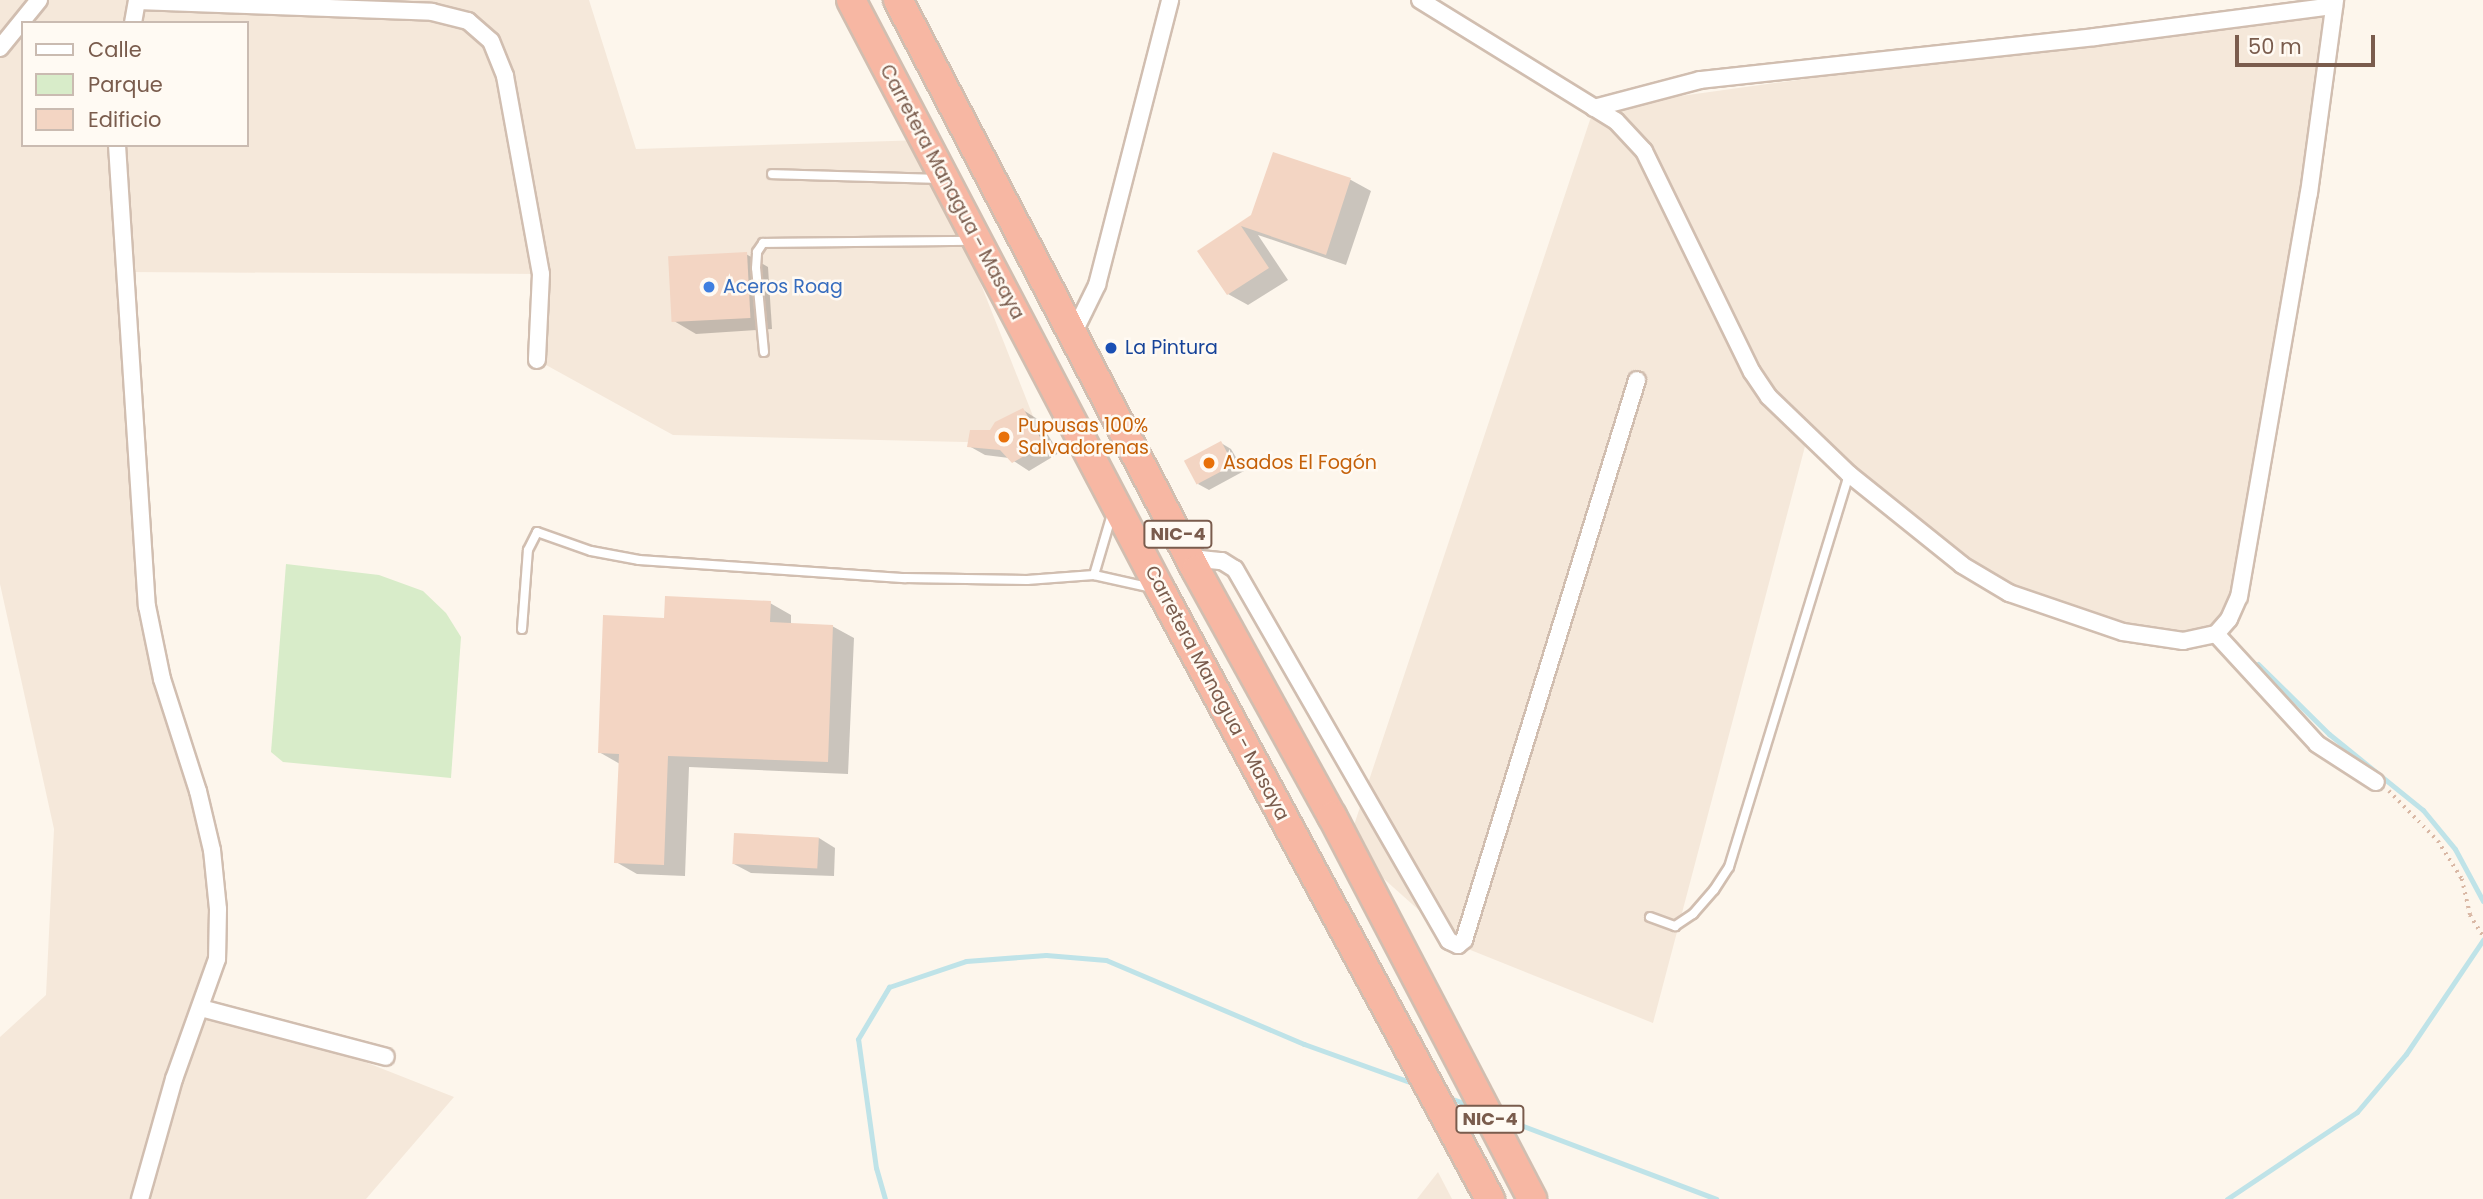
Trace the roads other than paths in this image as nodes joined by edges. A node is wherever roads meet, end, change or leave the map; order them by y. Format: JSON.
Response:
{"nodes":[{"id":1,"x":39,"y":0,"type":"edge"},
{"id":2,"x":851,"y":0,"type":"edge"},
{"id":3,"x":898,"y":0,"type":"edge"},
{"id":4,"x":1170,"y":0,"type":"edge"},
{"id":5,"x":1420,"y":0,"type":"edge"},
{"id":6,"x":137,"y":1,"type":"edge"},
{"id":7,"x":2334,"y":3,"type":"edge"},
{"id":8,"x":22,"y":21,"type":"edge"},
{"id":9,"x":133,"y":21,"type":"edge"},
{"id":10,"x":21,"y":22,"type":"edge"},
{"id":11,"x":0,"y":48,"type":"edge"},
{"id":12,"x":1594,"y":108,"type":"junction"},
{"id":13,"x":117,"y":147,"type":"edge"},
{"id":14,"x":772,"y":174,"type":"dead end"},
{"id":15,"x":945,"y":179,"type":"junction"},
{"id":16,"x":977,"y":241,"type":"junction"},
{"id":17,"x":1073,"y":334,"type":"junction"},
{"id":18,"x":764,"y":352,"type":"dead end"},
{"id":19,"x":537,"y":360,"type":"dead end"},
{"id":20,"x":1637,"y":380,"type":"dead end"},
{"id":21,"x":1849,"y":474,"type":"junction"},
{"id":22,"x":1116,"y":501,"type":"junction"},
{"id":23,"x":1191,"y":558,"type":"junction"},
{"id":24,"x":1094,"y":575,"type":"junction"},
{"id":25,"x":1160,"y":589,"type":"junction"},
{"id":26,"x":522,"y":629,"type":"dead end"},
{"id":27,"x":2216,"y":634,"type":"junction"},
{"id":28,"x":1253,"y":673,"type":"junction"},
{"id":29,"x":2376,"y":782,"type":"road end"},
{"id":30,"x":1650,"y":917,"type":"dead end"},
{"id":31,"x":201,"y":1008,"type":"junction"},
{"id":32,"x":386,"y":1057,"type":"dead end"},
{"id":33,"x":140,"y":1199,"type":"edge"},
{"id":34,"x":1490,"y":1199,"type":"edge"},
{"id":35,"x":1532,"y":1199,"type":"edge"}],
"edges":[{"from":1,"to":8,"type":"street"},
{"from":2,"to":15,"type":"highway","name":"Carretera Managua - Masaya","number":"NIC-4"},
{"from":3,"to":17,"type":"highway","name":"Carretera Managua - Masaya","number":"NIC-4"},
{"from":4,"to":17,"type":"street"},
{"from":5,"to":12,"type":"street"},
{"from":6,"to":9,"type":"street"},
{"from":6,"to":19,"type":"street"},
{"from":7,"to":12,"type":"street"},
{"from":7,"to":27,"type":"street"},
{"from":10,"to":11,"type":"street"},
{"from":12,"to":21,"type":"street"},
{"from":13,"to":31,"type":"street"},
{"from":14,"to":15,"type":"lane"},
{"from":15,"to":16,"type":"highway","name":"Carretera Managua - Masaya","number":"NIC-4"},
{"from":16,"to":18,"type":"lane"},
{"from":16,"to":22,"type":"highway","name":"Carretera Managua - Masaya","number":"NIC-4"},
{"from":17,"to":22,"type":"highway"},
{"from":17,"to":23,"type":"highway","name":"Carretera Managua - Masaya","number":"NIC-4"},
{"from":20,"to":23,"type":"street"},
{"from":21,"to":27,"type":"street"},
{"from":21,"to":30,"type":"lane"},
{"from":22,"to":24,"type":"lane"},
{"from":22,"to":25,"type":"highway","name":"Carretera Managua - Masaya","number":"NIC-4"},
{"from":23,"to":28,"type":"highway","name":"Carretera Managua - Masaya","number":"NIC-4"},
{"from":24,"to":25,"type":"lane"},
{"from":24,"to":26,"type":"lane"},
{"from":25,"to":28,"type":"highway"},
{"from":25,"to":34,"type":"highway","name":"Carretera Managua - Masaya","number":"NIC-4"},
{"from":27,"to":29,"type":"street"},
{"from":28,"to":35,"type":"highway","name":"Carretera Managua - Masaya","number":"NIC-4"},
{"from":31,"to":32,"type":"street"},
{"from":31,"to":33,"type":"street"}]}
